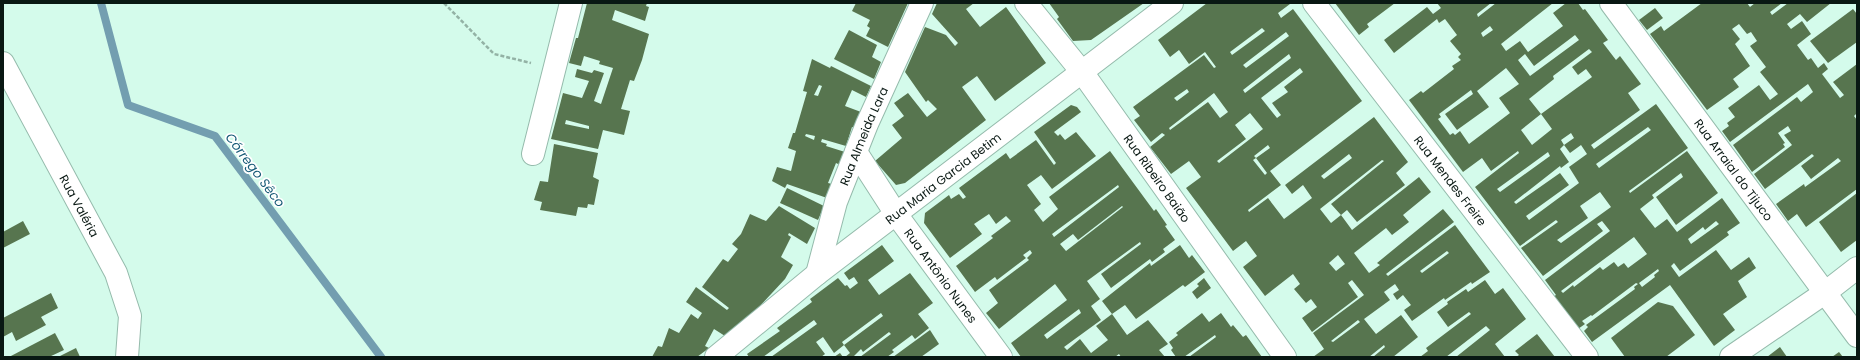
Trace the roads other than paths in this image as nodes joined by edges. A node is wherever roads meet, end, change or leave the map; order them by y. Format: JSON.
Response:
{"nodes":[{"id":1,"x":571,"y":3,"type":"edge"},
{"id":2,"x":922,"y":3,"type":"edge"},
{"id":3,"x":1026,"y":3,"type":"edge"},
{"id":4,"x":1172,"y":3,"type":"edge"},
{"id":5,"x":1314,"y":3,"type":"edge"},
{"id":6,"x":1611,"y":3,"type":"edge"},
{"id":7,"x":3,"y":63,"type":"edge"},
{"id":8,"x":1082,"y":72,"type":"junction"},
{"id":9,"x":856,"y":152,"type":"junction"},
{"id":10,"x":533,"y":154,"type":"dead end"},
{"id":11,"x":896,"y":214,"type":"junction"},
{"id":12,"x":1857,"y":268,"type":"edge"},
{"id":13,"x":817,"y":274,"type":"junction"},
{"id":14,"x":1826,"y":292,"type":"junction"},
{"id":15,"x":1857,"y":336,"type":"edge"},
{"id":16,"x":127,"y":357,"type":"edge"},
{"id":17,"x":716,"y":357,"type":"edge"},
{"id":18,"x":1001,"y":357,"type":"edge"},
{"id":19,"x":1285,"y":357,"type":"edge"},
{"id":20,"x":1587,"y":357,"type":"edge"},
{"id":21,"x":1731,"y":357,"type":"edge"}],
"edges":[{"from":1,"to":10,"type":"street"},
{"from":2,"to":9,"type":"street","name":"Rua Almeida Lara"},
{"from":3,"to":8,"type":"street","name":"Rua Ribeiro Baião"},
{"from":4,"to":8,"type":"street","name":"Rua Maria Garcia Betim"},
{"from":5,"to":20,"type":"street","name":"Rua Mendes Freire"},
{"from":6,"to":14,"type":"street","name":"Rua Arraial do Tijuco"},
{"from":7,"to":16,"type":"street","name":"Rua Valéria"},
{"from":8,"to":11,"type":"street","name":"Rua Maria Garcia Betim"},
{"from":8,"to":19,"type":"street","name":"Rua Ribeiro Baião"},
{"from":9,"to":11,"type":"street","name":"Rua Antônio Nunes"},
{"from":9,"to":13,"type":"street","name":"Rua Almeida Lara"},
{"from":11,"to":13,"type":"street","name":"Rua Maria Garcia Betim"},
{"from":11,"to":18,"type":"street","name":"Rua Antônio Nunes"},
{"from":12,"to":14,"type":"street"},
{"from":13,"to":17,"type":"street","name":"Rua Maria Garcia Betim"},
{"from":14,"to":15,"type":"street","name":"Rua Arraial do Tijuco"},
{"from":14,"to":21,"type":"street"}]}
